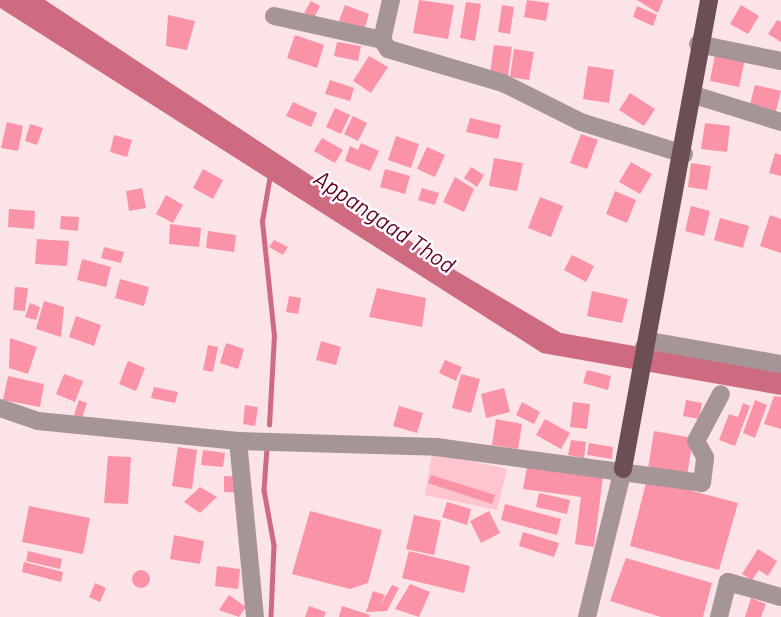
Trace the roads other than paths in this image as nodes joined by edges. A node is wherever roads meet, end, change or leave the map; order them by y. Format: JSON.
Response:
{"nodes":[{"id":1,"x":390,"y":0,"type":"edge"},
{"id":2,"x":709,"y":0,"type":"edge"},
{"id":3,"x":274,"y":16,"type":"dead end"},
{"id":4,"x":382,"y":40,"type":"junction"},
{"id":5,"x":698,"y":44,"type":"junction"},
{"id":6,"x":781,"y":61,"type":"edge"},
{"id":7,"x":694,"y":95,"type":"junction"},
{"id":8,"x":781,"y":122,"type":"edge"},
{"id":9,"x":684,"y":154,"type":"junction"},
{"id":10,"x":643,"y":347,"type":"junction"},
{"id":11,"x":781,"y":364,"type":"edge"},
{"id":12,"x":721,"y":394,"type":"dead end"},
{"id":13,"x":0,"y":408,"type":"edge"},
{"id":14,"x":239,"y":441,"type":"junction"},
{"id":15,"x":624,"y":469,"type":"junction"},
{"id":16,"x":781,"y":597,"type":"edge"},
{"id":17,"x":591,"y":616,"type":"edge"},
{"id":18,"x":255,"y":617,"type":"edge"},
{"id":19,"x":719,"y":617,"type":"edge"}],
"edges":[{"from":1,"to":4,"type":"street"},
{"from":2,"to":5,"type":"main road"},
{"from":3,"to":4,"type":"street"},
{"from":4,"to":9,"type":"street"},
{"from":5,"to":6,"type":"street"},
{"from":5,"to":7,"type":"main road"},
{"from":7,"to":8,"type":"street"},
{"from":7,"to":9,"type":"main road"},
{"from":9,"to":10,"type":"main road"},
{"from":10,"to":11,"type":"street"},
{"from":10,"to":15,"type":"main road"},
{"from":12,"to":15,"type":"street"},
{"from":13,"to":14,"type":"street"},
{"from":14,"to":15,"type":"street"},
{"from":14,"to":18,"type":"street"},
{"from":15,"to":17,"type":"street"},
{"from":16,"to":19,"type":"street"}]}
